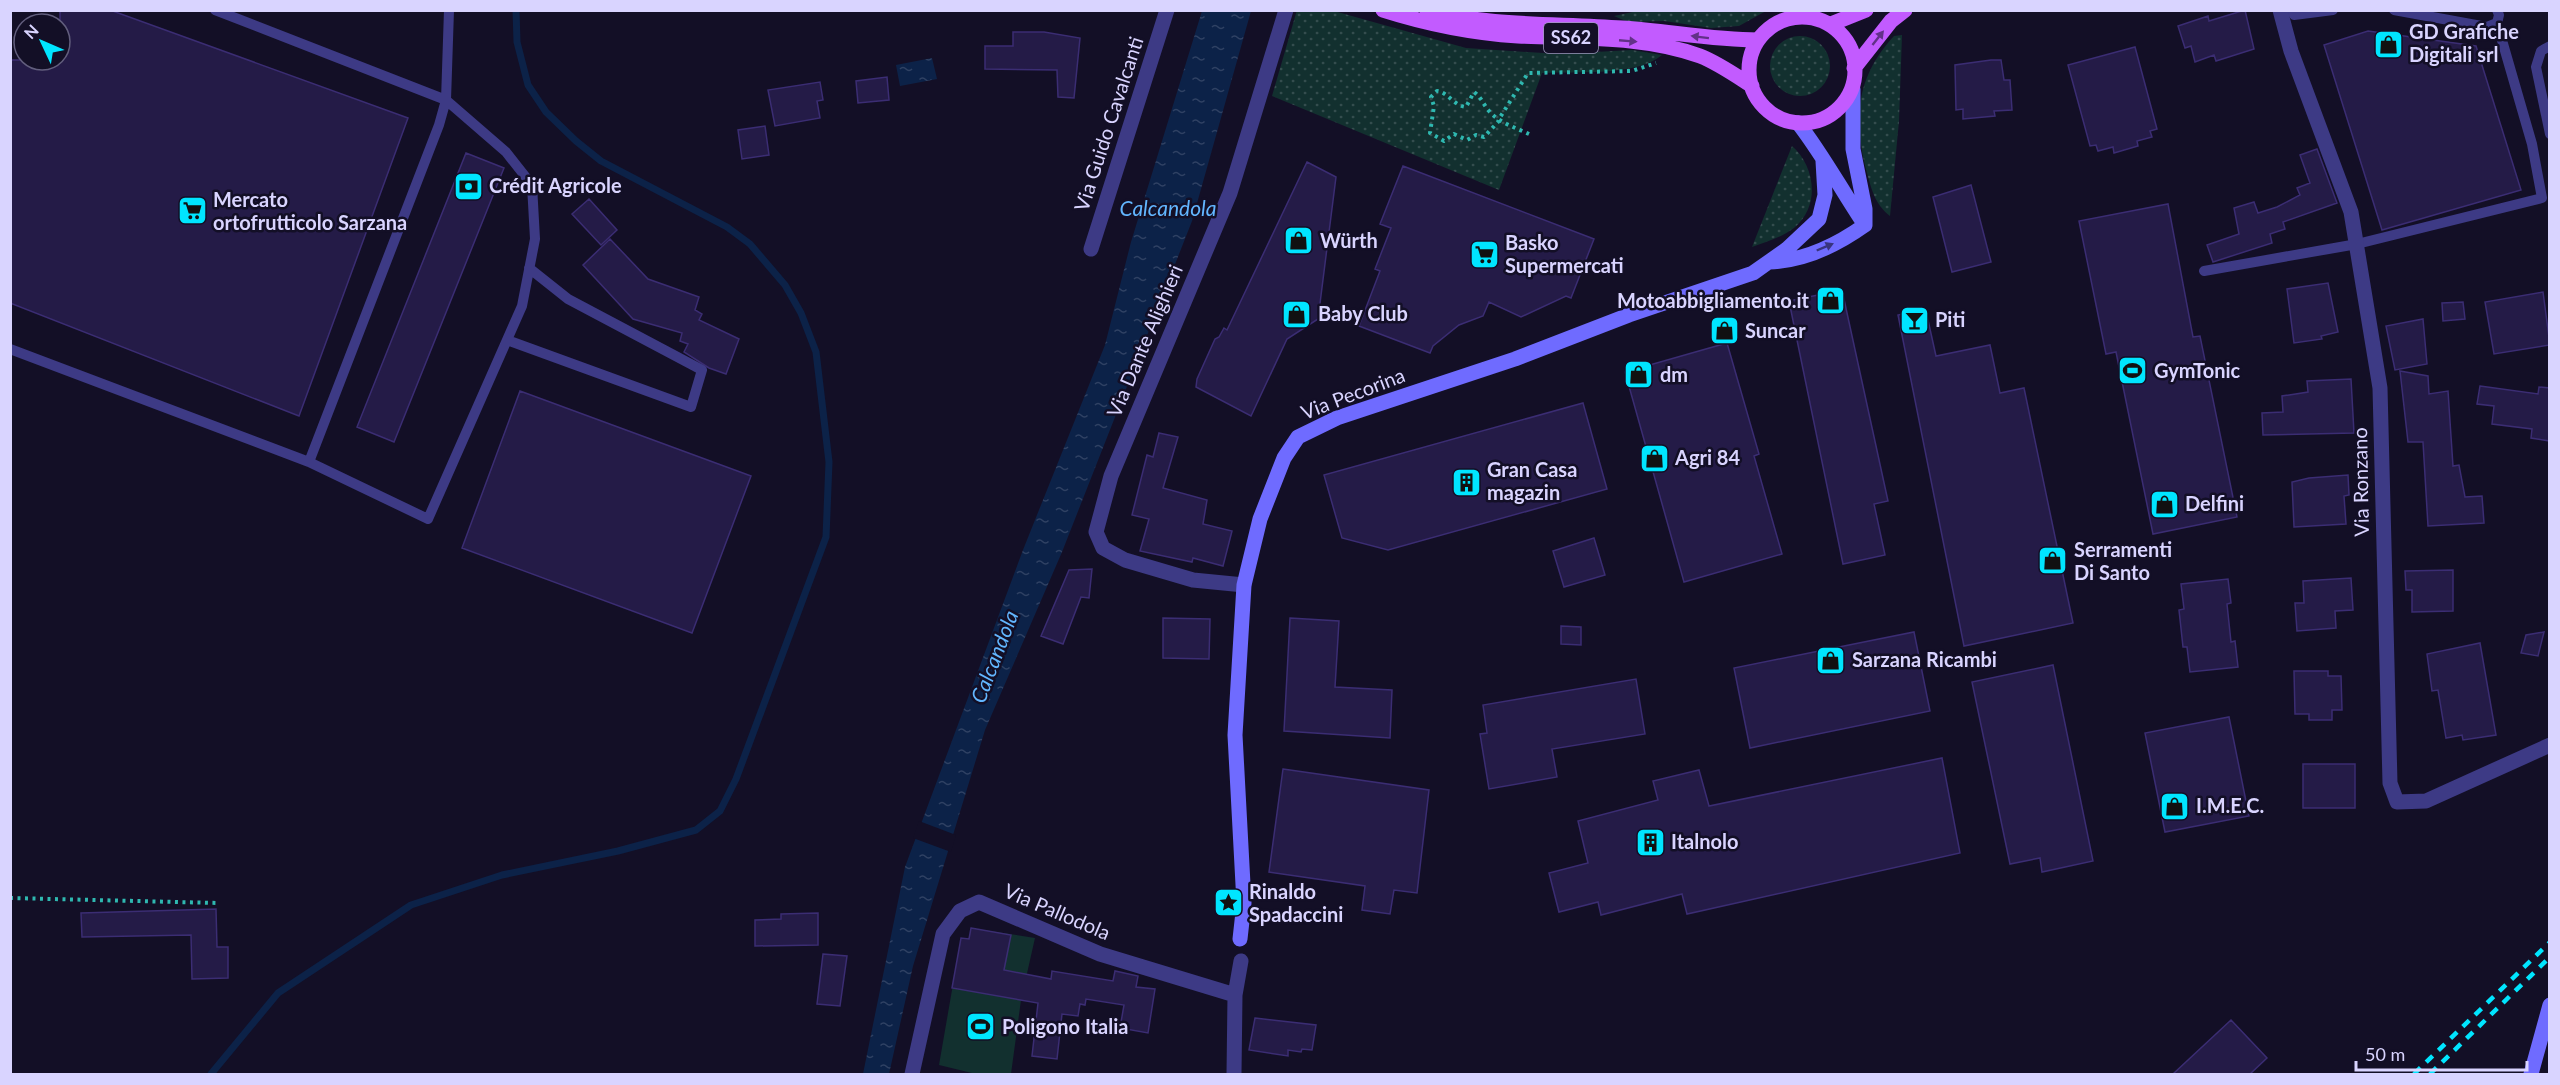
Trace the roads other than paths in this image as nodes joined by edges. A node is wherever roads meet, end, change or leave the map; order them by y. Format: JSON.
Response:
{"nodes":[{"id":1,"x":214,"y":10,"type":"edge"},
{"id":2,"x":449,"y":10,"type":"edge"},
{"id":3,"x":1167,"y":10,"type":"edge"},
{"id":4,"x":1286,"y":10,"type":"edge"},
{"id":5,"x":1383,"y":10,"type":"edge"},
{"id":6,"x":1427,"y":10,"type":"edge"},
{"id":7,"x":1866,"y":10,"type":"edge"},
{"id":8,"x":1905,"y":10,"type":"edge"},
{"id":9,"x":2280,"y":10,"type":"edge"},
{"id":10,"x":2290,"y":10,"type":"edge"},
{"id":11,"x":2333,"y":10,"type":"edge"},
{"id":12,"x":2394,"y":10,"type":"edge"},
{"id":13,"x":2498,"y":10,"type":"edge"},
{"id":14,"x":2497,"y":23,"type":"junction"},
{"id":15,"x":1831,"y":24,"type":"junction"},
{"id":16,"x":1758,"y":40,"type":"junction"},
{"id":17,"x":2550,"y":46,"type":"edge"},
{"id":18,"x":1854,"y":68,"type":"junction"},
{"id":19,"x":1752,"y":86,"type":"junction"},
{"id":20,"x":1853,"y":89,"type":"junction"},
{"id":21,"x":446,"y":100,"type":"junction"},
{"id":22,"x":1798,"y":123,"type":"junction"},
{"id":23,"x":2550,"y":134,"type":"edge"},
{"id":24,"x":1822,"y":161,"type":"junction"},
{"id":25,"x":1865,"y":225,"type":"junction"},
{"id":26,"x":2357,"y":244,"type":"junction"},
{"id":27,"x":1091,"y":249,"type":"dead end"},
{"id":28,"x":1769,"y":262,"type":"junction"},
{"id":29,"x":529,"y":268,"type":"junction"},
{"id":30,"x":2204,"y":271,"type":"dead end"},
{"id":31,"x":507,"y":340,"type":"junction"},
{"id":32,"x":10,"y":349,"type":"edge"},
{"id":33,"x":309,"y":462,"type":"junction"},
{"id":34,"x":1244,"y":585,"type":"junction"},
{"id":35,"x":2550,"y":745,"type":"edge"},
{"id":36,"x":1240,"y":939,"type":"dead end"},
{"id":37,"x":1241,"y":961,"type":"dead end"},
{"id":38,"x":1235,"y":995,"type":"junction"},
{"id":39,"x":2550,"y":1005,"type":"edge"},
{"id":40,"x":912,"y":1074,"type":"edge"},
{"id":41,"x":1234,"y":1074,"type":"edge"},
{"id":42,"x":2531,"y":1074,"type":"edge"}],
"edges":[{"from":1,"to":21,"type":"lane"},
{"from":2,"to":21,"type":"lane"},
{"from":3,"to":27,"type":"street","name":"Via Guido Cavalcanti"},
{"from":4,"to":34,"type":"street","name":"Via Dante Alighieri"},
{"from":5,"to":19,"type":"main road","number":"SS62","one_way":true},
{"from":16,"to":6,"type":"main road","number":"SS62","one_way":true},
{"from":7,"to":15,"type":"main road"},
{"from":18,"to":8,"type":"main road","one_way":true},
{"from":9,"to":26,"type":"street","name":"Via Ronzano"},
{"from":10,"to":11,"type":"lane"},
{"from":12,"to":14,"type":"lane"},
{"from":13,"to":14,"type":"lane"},
{"from":14,"to":26,"type":"lane"},
{"from":15,"to":16,"type":"main road"},
{"from":15,"to":18,"type":"main road"},
{"from":16,"to":19,"type":"main road"},
{"from":17,"to":23,"type":"lane"},
{"from":18,"to":20,"type":"main road"},
{"from":19,"to":22,"type":"main road"},
{"from":20,"to":22,"type":"main road"},
{"from":20,"to":25,"type":"street"},
{"from":21,"to":29,"type":"lane"},
{"from":21,"to":33,"type":"lane"},
{"from":22,"to":24,"type":"street","name":"Via Pecorina"},
{"from":24,"to":25,"type":"street","name":"Via Pecorina"},
{"from":24,"to":28,"type":"street","name":"Via Pecorina"},
{"from":28,"to":25,"type":"street","name":"Via Pecorina","one_way":true},
{"from":26,"to":30,"type":"lane"},
{"from":26,"to":35,"type":"street","name":"Via Ronzano"},
{"from":28,"to":34,"type":"street","name":"Via Pecorina"},
{"from":29,"to":31,"type":"lane"},
{"from":29,"to":31,"type":"lane"},
{"from":31,"to":33,"type":"lane"},
{"from":32,"to":33,"type":"lane"},
{"from":34,"to":36,"type":"street","name":"Via Pecorina"},
{"from":37,"to":38,"type":"street"},
{"from":38,"to":40,"type":"street","name":"Via Pallodola"},
{"from":38,"to":41,"type":"street"},
{"from":39,"to":42,"type":"street"}]}
